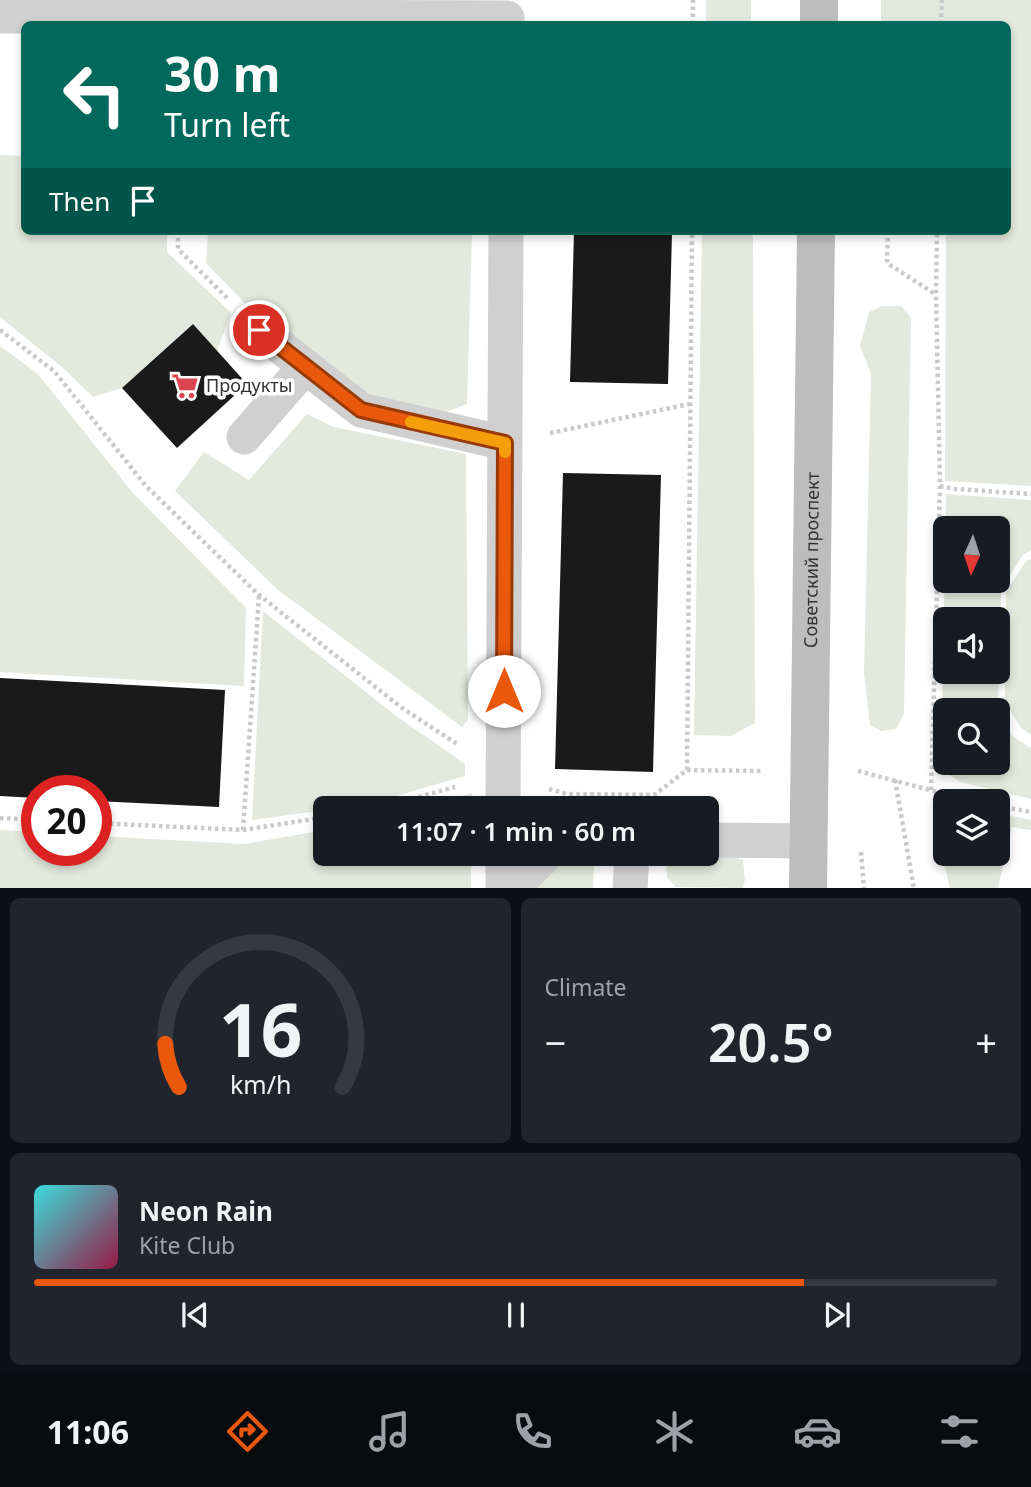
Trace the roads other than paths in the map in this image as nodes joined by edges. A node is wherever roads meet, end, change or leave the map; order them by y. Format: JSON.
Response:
{"nodes":[{"id":1,"x":819,"y":0,"type":"edge"},
{"id":2,"x":507,"y":14,"type":"edge"},
{"id":3,"x":0,"y":16,"type":"edge"},
{"id":4,"x":819,"y":21,"type":"edge"},
{"id":5,"x":506,"y":235,"type":"edge"},
{"id":6,"x":816,"y":235,"type":"edge"},
{"id":7,"x":259,"y":330,"type":"road end"},
{"id":8,"x":305,"y":367,"type":"junction"},
{"id":9,"x":244,"y":437,"type":"dead end"},
{"id":10,"x":505,"y":443,"type":"junction"},
{"id":11,"x":503,"y":796,"type":"edge"},
{"id":12,"x":719,"y":840,"type":"edge"},
{"id":13,"x":808,"y":841,"type":"junction"},
{"id":14,"x":503,"y":866,"type":"edge"},
{"id":15,"x":534,"y":866,"type":"edge"},
{"id":16,"x":631,"y":866,"type":"edge"},
{"id":17,"x":503,"y":888,"type":"edge"},
{"id":18,"x":511,"y":888,"type":"edge"},
{"id":19,"x":630,"y":888,"type":"edge"},
{"id":20,"x":808,"y":888,"type":"edge"}],
"edges":[{"from":1,"to":4,"type":"main road"},
{"from":2,"to":3,"type":"lane"},
{"from":5,"to":10,"type":"lane"},
{"from":6,"to":13,"type":"main road","name":"Советский проспект"},
{"from":7,"to":8,"type":"lane"},
{"from":8,"to":9,"type":"lane"},
{"from":8,"to":10,"type":"lane"},
{"from":10,"to":11,"type":"lane"},
{"from":12,"to":13,"type":"lane"},
{"from":13,"to":20,"type":"main road","name":"Советский проспект"},
{"from":14,"to":17,"type":"lane"},
{"from":15,"to":18,"type":"lane"},
{"from":16,"to":19,"type":"lane"}]}
